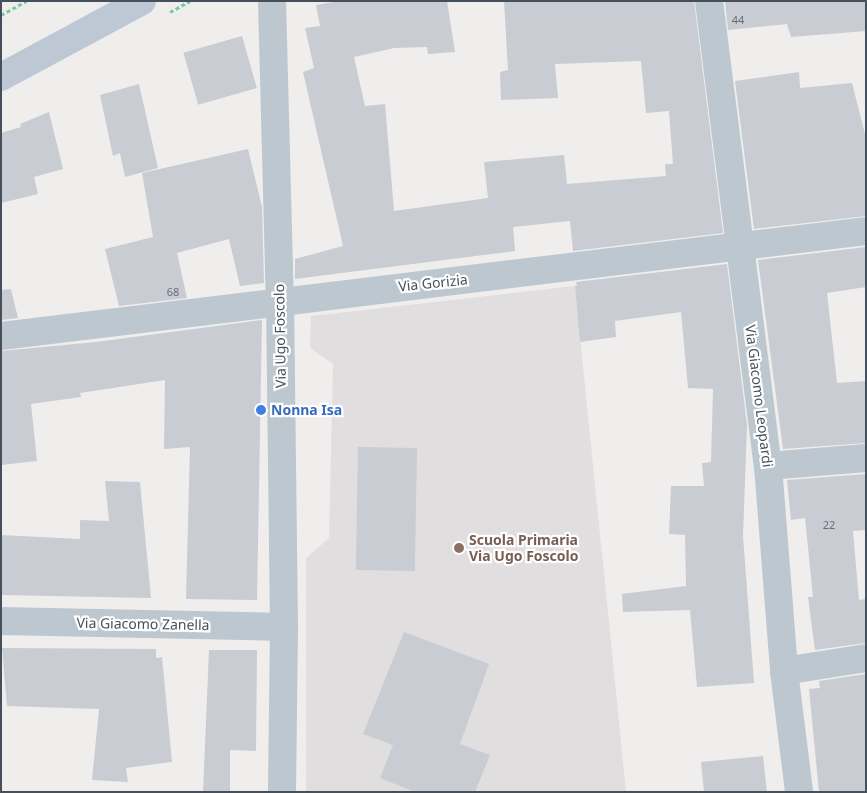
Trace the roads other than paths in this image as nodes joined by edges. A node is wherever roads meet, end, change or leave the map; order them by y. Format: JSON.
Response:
{"nodes":[{"id":1,"x":142,"y":1,"type":"edge"},
{"id":2,"x":272,"y":1,"type":"edge"},
{"id":3,"x":710,"y":1,"type":"edge"},
{"id":4,"x":1,"y":77,"type":"edge"},
{"id":5,"x":866,"y":231,"type":"edge"},
{"id":6,"x":740,"y":248,"type":"junction"},
{"id":7,"x":280,"y":300,"type":"junction"},
{"id":8,"x":1,"y":336,"type":"edge"},
{"id":9,"x":866,"y":458,"type":"edge"},
{"id":10,"x":768,"y":466,"type":"junction"},
{"id":11,"x":1,"y":621,"type":"edge"},
{"id":12,"x":284,"y":626,"type":"junction"},
{"id":13,"x":866,"y":658,"type":"edge"},
{"id":14,"x":784,"y":671,"type":"junction"},
{"id":15,"x":282,"y":792,"type":"edge"},
{"id":16,"x":799,"y":792,"type":"edge"}],
"edges":[{"from":1,"to":4,"type":"main road"},
{"from":2,"to":7,"type":"street","name":"Via Ugo Foscolo"},
{"from":3,"to":6,"type":"street","name":"Via Giacomo Leopardi"},
{"from":5,"to":6,"type":"street","name":"Via Gorizia"},
{"from":6,"to":7,"type":"street","name":"Via Gorizia"},
{"from":6,"to":10,"type":"street","name":"Via Giacomo Leopardi"},
{"from":7,"to":8,"type":"street","name":"Via Gorizia"},
{"from":7,"to":12,"type":"street","name":"Via Ugo Foscolo"},
{"from":9,"to":10,"type":"street"},
{"from":10,"to":14,"type":"street","name":"Via Giacomo Leopardi"},
{"from":11,"to":12,"type":"street","name":"Via Giacomo Zanella"},
{"from":12,"to":15,"type":"street","name":"Via Ugo Foscolo"},
{"from":13,"to":14,"type":"street"},
{"from":14,"to":16,"type":"street","name":"Via Giacomo Leopardi"}]}
